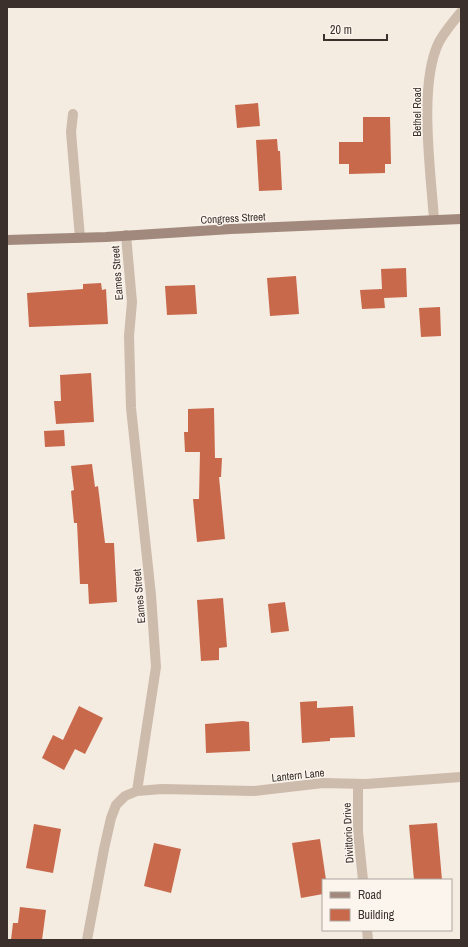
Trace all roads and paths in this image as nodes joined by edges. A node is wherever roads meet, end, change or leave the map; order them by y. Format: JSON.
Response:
{"nodes":[{"id":1,"x":461,"y":12,"type":"edge"},
{"id":2,"x":73,"y":114,"type":"dead end"},
{"id":3,"x":461,"y":219,"type":"edge"},
{"id":4,"x":434,"y":220,"type":"junction"},
{"id":5,"x":126,"y":235,"type":"junction"},
{"id":6,"x":80,"y":238,"type":"junction"},
{"id":7,"x":7,"y":240,"type":"edge"},
{"id":8,"x":461,"y":777,"type":"edge"},
{"id":9,"x":358,"y":784,"type":"junction"},
{"id":10,"x":137,"y":791,"type":"junction"},
{"id":11,"x":363,"y":879,"type":"edge"},
{"id":12,"x":87,"y":940,"type":"edge"}],
"edges":[{"from":1,"to":4,"type":"street","name":"Bethel Road"},
{"from":2,"to":6,"type":"street"},
{"from":3,"to":4,"type":"main road","name":"Congress Street"},
{"from":4,"to":5,"type":"main road","name":"Congress Street"},
{"from":5,"to":6,"type":"main road","name":"Congress Street"},
{"from":5,"to":10,"type":"street","name":"Eames Street"},
{"from":6,"to":7,"type":"main road","name":"Congress Street"},
{"from":8,"to":9,"type":"street","name":"Lantern Lane"},
{"from":9,"to":10,"type":"street","name":"Lantern Lane"},
{"from":9,"to":11,"type":"street","name":"Divittorio Drive"},
{"from":10,"to":12,"type":"street"}]}
